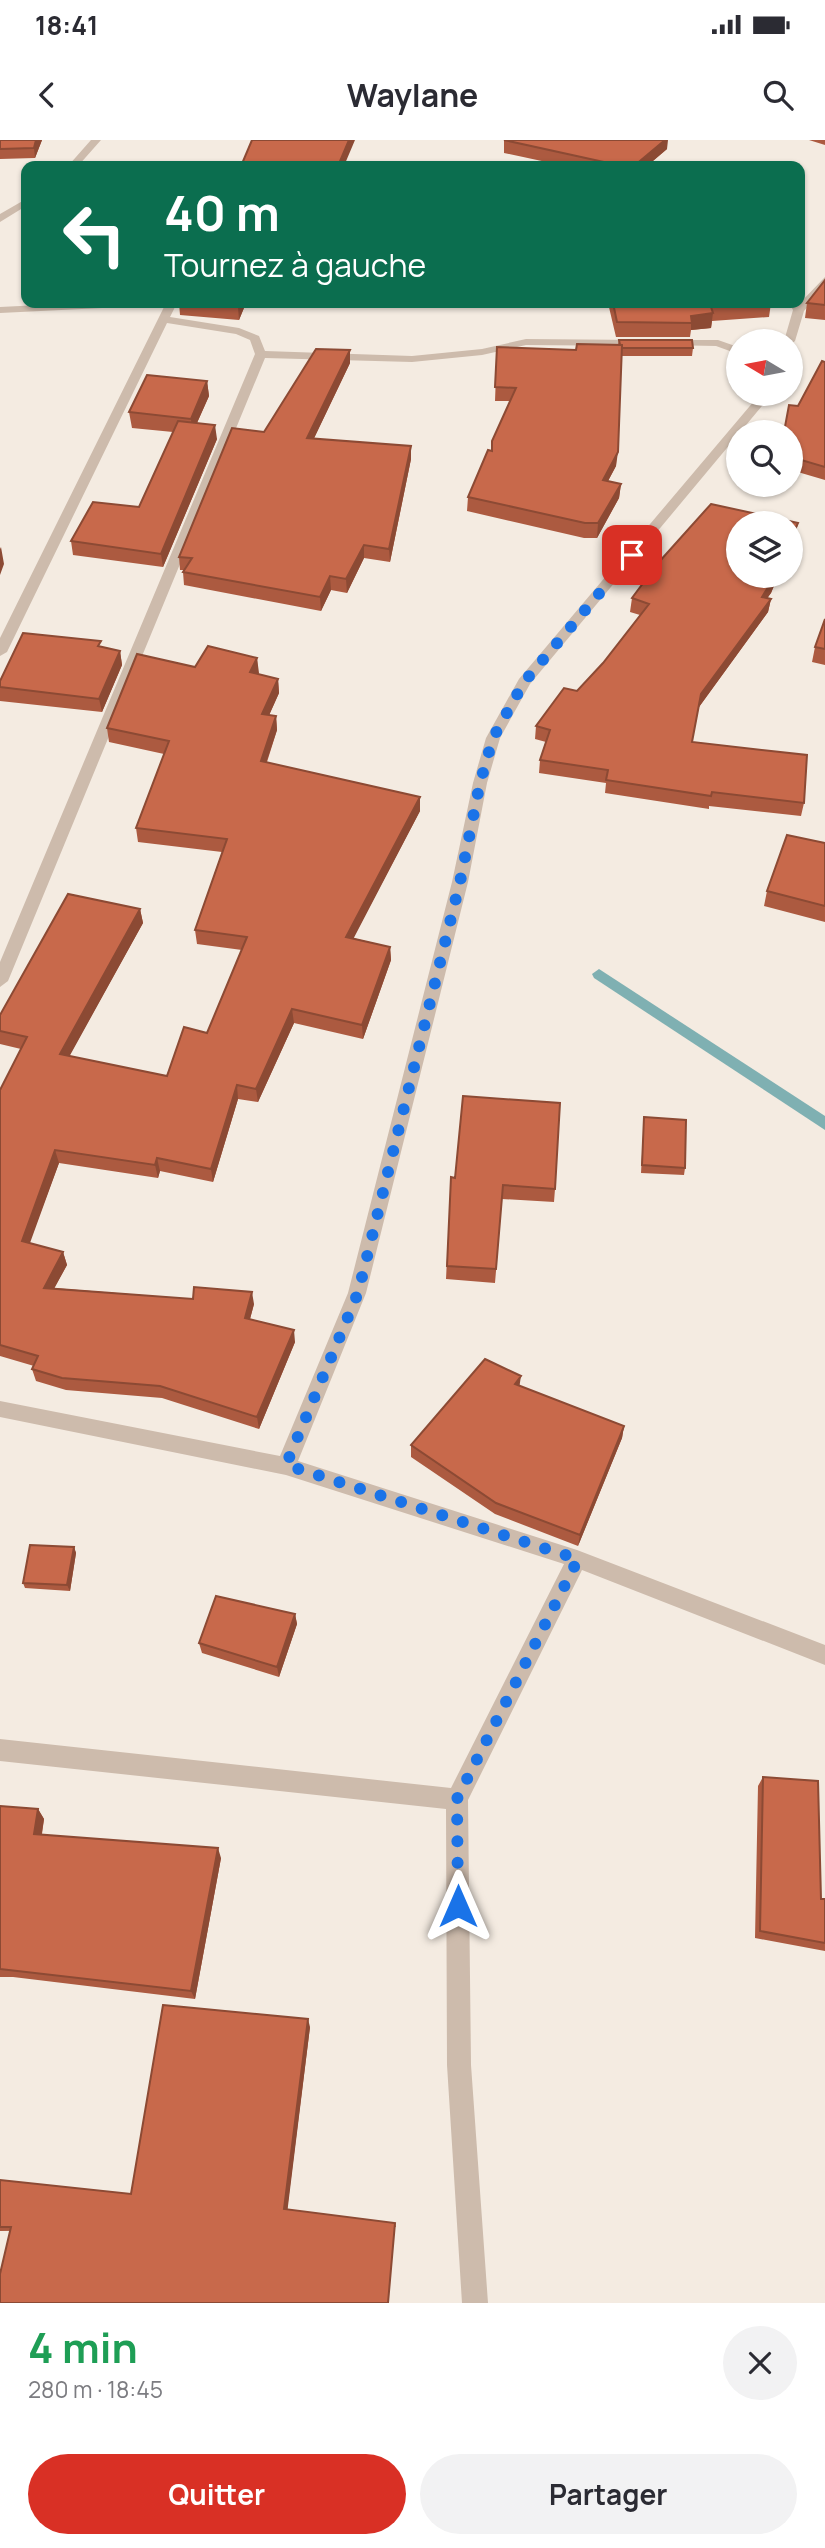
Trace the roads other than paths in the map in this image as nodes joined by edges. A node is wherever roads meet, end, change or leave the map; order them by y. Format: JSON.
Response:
{"nodes":[{"id":1,"x":96,"y":140,"type":"edge"},
{"id":2,"x":77,"y":161,"type":"edge"},
{"id":3,"x":21,"y":205,"type":"edge"},
{"id":4,"x":0,"y":219,"type":"edge"},
{"id":5,"x":825,"y":280,"type":"edge"},
{"id":6,"x":805,"y":299,"type":"edge"},
{"id":7,"x":41,"y":308,"type":"edge"},
{"id":8,"x":169,"y":308,"type":"edge"},
{"id":9,"x":797,"y":308,"type":"edge"},
{"id":10,"x":0,"y":310,"type":"edge"},
{"id":11,"x":163,"y":320,"type":"junction"},
{"id":12,"x":792,"y":329,"type":"edge"},
{"id":13,"x":649,"y":343,"type":"edge"},
{"id":14,"x":663,"y":343,"type":"edge"},
{"id":15,"x":726,"y":346,"type":"edge"},
{"id":16,"x":261,"y":354,"type":"junction"},
{"id":17,"x":759,"y":406,"type":"edge"},
{"id":18,"x":0,"y":652,"type":"edge"},
{"id":19,"x":0,"y":981,"type":"edge"},
{"id":20,"x":0,"y":1409,"type":"edge"},
{"id":21,"x":286,"y":1465,"type":"junction"},
{"id":22,"x":578,"y":1559,"type":"junction"},
{"id":23,"x":825,"y":1655,"type":"edge"},
{"id":24,"x":0,"y":1750,"type":"edge"},
{"id":25,"x":457,"y":1799,"type":"junction"},
{"id":26,"x":475,"y":2303,"type":"edge"}],
"edges":[{"from":1,"to":2,"type":"street"},
{"from":3,"to":4,"type":"street"},
{"from":5,"to":6,"type":"street"},
{"from":7,"to":10,"type":"street"},
{"from":8,"to":11,"type":"street"},
{"from":9,"to":12,"type":"street"},
{"from":11,"to":16,"type":"street"},
{"from":11,"to":18,"type":"street"},
{"from":13,"to":16,"type":"street"},
{"from":14,"to":15,"type":"street"},
{"from":16,"to":19,"type":"street"},
{"from":17,"to":21,"type":"street"},
{"from":20,"to":21,"type":"street"},
{"from":21,"to":22,"type":"street"},
{"from":22,"to":23,"type":"street"},
{"from":22,"to":25,"type":"street"},
{"from":24,"to":25,"type":"street"},
{"from":25,"to":26,"type":"street"}]}
